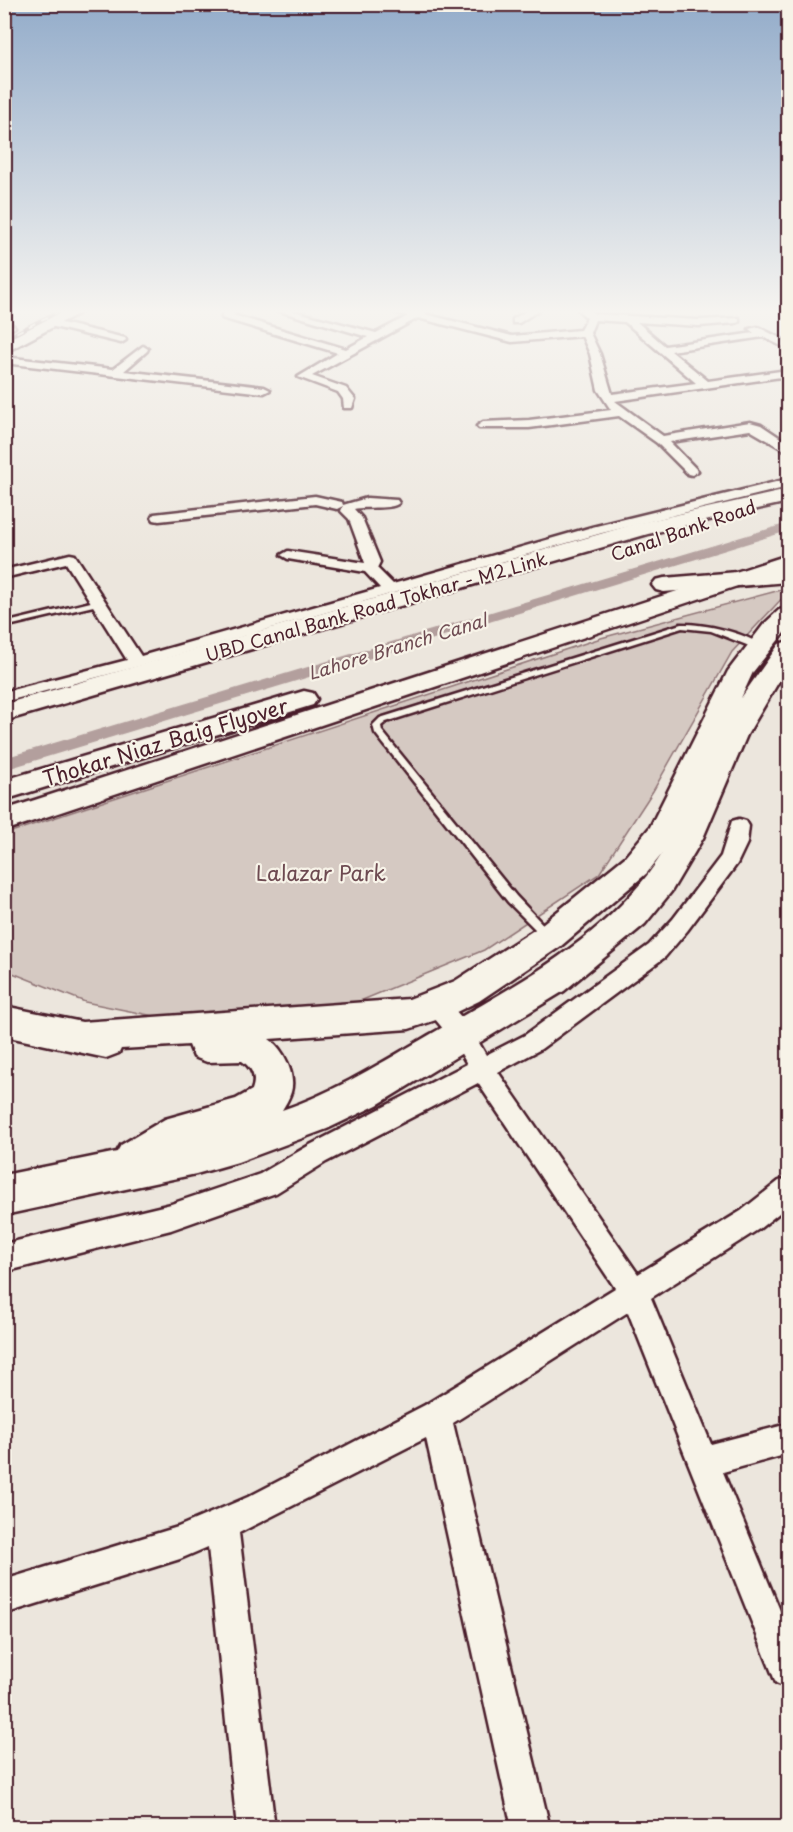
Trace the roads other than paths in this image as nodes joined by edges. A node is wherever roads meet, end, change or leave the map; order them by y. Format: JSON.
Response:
{"nodes":[{"id":1,"x":346,"y":395,"type":"edge"},
{"id":2,"x":629,"y":395,"type":"edge"},
{"id":3,"x":609,"y":398,"type":"joint"},
{"id":4,"x":348,"y":406,"type":"dead end"},
{"id":5,"x":625,"y":412,"type":"junction"},
{"id":6,"x":483,"y":426,"type":"dead end"},
{"id":7,"x":661,"y":440,"type":"junction"},
{"id":8,"x":789,"y":448,"type":"edge"},
{"id":9,"x":692,"y":471,"type":"dead end"},
{"id":10,"x":789,"y":483,"type":"edge"},
{"id":11,"x":789,"y":496,"type":"edge"},
{"id":12,"x":392,"y":503,"type":"dead end"},
{"id":13,"x":345,"y":507,"type":"junction"},
{"id":14,"x":748,"y":507,"type":"junction"},
{"id":15,"x":159,"y":517,"type":"dead end"},
{"id":16,"x":789,"y":547,"type":"edge"},
{"id":17,"x":288,"y":555,"type":"dead end"},
{"id":18,"x":789,"y":561,"type":"edge"},
{"id":19,"x":370,"y":568,"type":"junction"},
{"id":20,"x":4,"y":574,"type":"edge"},
{"id":21,"x":789,"y":576,"type":"edge"},
{"id":22,"x":735,"y":580,"type":"junction"},
{"id":23,"x":664,"y":585,"type":"junction"},
{"id":24,"x":390,"y":590,"type":"junction"},
{"id":25,"x":99,"y":602,"type":"junction"},
{"id":26,"x":789,"y":615,"type":"edge"},
{"id":27,"x":4,"y":625,"type":"edge"},
{"id":28,"x":774,"y":648,"type":"edge"},
{"id":29,"x":137,"y":662,"type":"junction"},
{"id":30,"x":4,"y":697,"type":"edge"},
{"id":31,"x":4,"y":713,"type":"edge"},
{"id":32,"x":4,"y":734,"type":"edge"},
{"id":33,"x":4,"y":790,"type":"edge"},
{"id":34,"x":4,"y":821,"type":"edge"},
{"id":35,"x":739,"y":825,"type":"dead end"},
{"id":36,"x":549,"y":936,"type":"junction"},
{"id":37,"x":435,"y":1006,"type":"junction"},
{"id":38,"x":4,"y":1021,"type":"edge"},
{"id":39,"x":85,"y":1036,"type":"junction"},
{"id":40,"x":463,"y":1036,"type":"junction"},
{"id":41,"x":482,"y":1069,"type":"junction"},
{"id":42,"x":113,"y":1171,"type":"junction"},
{"id":43,"x":789,"y":1190,"type":"edge"},
{"id":44,"x":4,"y":1195,"type":"edge"},
{"id":45,"x":4,"y":1258,"type":"edge"},
{"id":46,"x":634,"y":1292,"type":"junction"},
{"id":47,"x":436,"y":1416,"type":"junction"},
{"id":48,"x":789,"y":1439,"type":"edge"},
{"id":49,"x":704,"y":1462,"type":"junction"},
{"id":50,"x":222,"y":1525,"type":"junction"},
{"id":51,"x":4,"y":1597,"type":"edge"},
{"id":52,"x":789,"y":1671,"type":"edge"},
{"id":53,"x":256,"y":1827,"type":"edge"},
{"id":54,"x":531,"y":1827,"type":"edge"}],
"edges":[{"from":1,"to":4,"type":"street"},
{"from":2,"to":3,"type":"street"},
{"from":3,"to":5,"type":"street"},
{"from":5,"to":6,"type":"street"},
{"from":5,"to":7,"type":"street"},
{"from":7,"to":8,"type":"street"},
{"from":7,"to":9,"type":"street"},
{"from":10,"to":24,"type":"street"},
{"from":11,"to":14,"type":"main road","name":"Canal Bank Road"},
{"from":12,"to":13,"type":"street"},
{"from":13,"to":15,"type":"street"},
{"from":13,"to":19,"type":"street"},
{"from":14,"to":31,"type":"main road","name":"UBD Canal Bank Road Tokhar - M2 Link"},
{"from":14,"to":32,"type":"main road","name":"Canal Bank Road"},
{"from":16,"to":23,"type":"main road"},
{"from":17,"to":19,"type":"street"},
{"from":18,"to":22,"type":"main road"},
{"from":19,"to":24,"type":"street"},
{"from":20,"to":25,"type":"street"},
{"from":21,"to":22,"type":"main road"},
{"from":22,"to":23,"type":"main road"},
{"from":22,"to":34,"type":"main road"},
{"from":23,"to":33,"type":"main road","name":"Thokar Niaz Baig Flyover"},
{"from":24,"to":29,"type":"street"},
{"from":25,"to":27,"type":"lane"},
{"from":25,"to":29,"type":"street"},
{"from":26,"to":28,"type":"main road"},
{"from":28,"to":36,"type":"main road"},
{"from":28,"to":36,"type":"lane"},
{"from":28,"to":40,"type":"main road"},
{"from":29,"to":30,"type":"street"},
{"from":35,"to":41,"type":"street"},
{"from":36,"to":37,"type":"main road"},
{"from":37,"to":39,"type":"main road"},
{"from":37,"to":40,"type":"street"},
{"from":38,"to":39,"type":"main road"},
{"from":39,"to":42,"type":"main road"},
{"from":40,"to":41,"type":"street"},
{"from":40,"to":42,"type":"main road"},
{"from":41,"to":45,"type":"street"},
{"from":41,"to":46,"type":"street"},
{"from":42,"to":44,"type":"main road"},
{"from":43,"to":46,"type":"street"},
{"from":46,"to":47,"type":"street"},
{"from":46,"to":49,"type":"street"},
{"from":47,"to":50,"type":"street"},
{"from":47,"to":54,"type":"street"},
{"from":48,"to":49,"type":"street"},
{"from":49,"to":52,"type":"street"},
{"from":50,"to":51,"type":"street"},
{"from":50,"to":53,"type":"street"}]}
